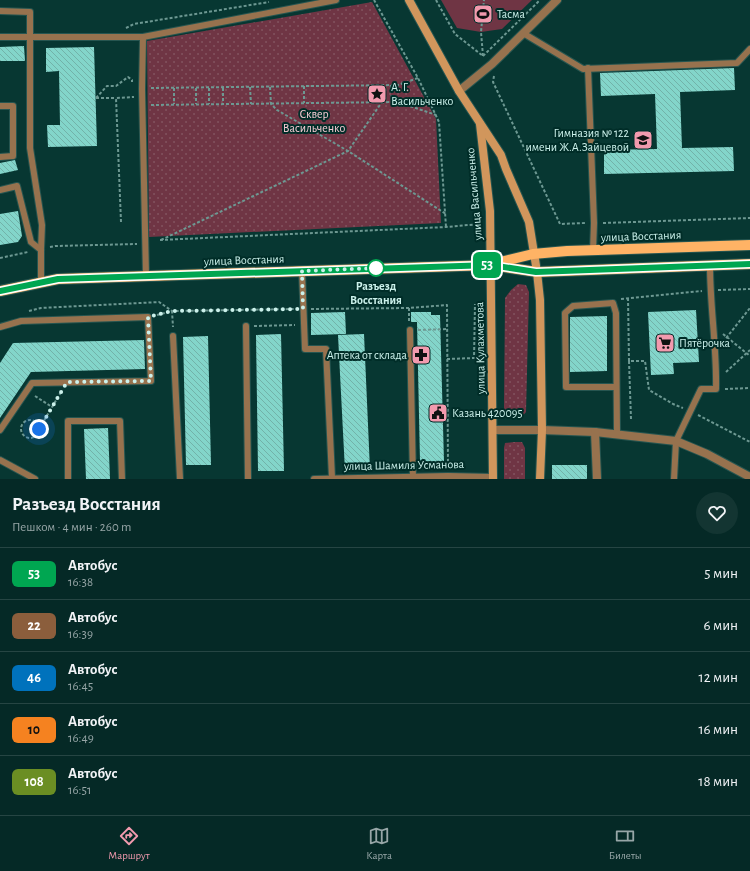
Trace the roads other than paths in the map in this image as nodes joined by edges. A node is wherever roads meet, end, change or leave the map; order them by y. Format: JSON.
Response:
{"nodes":[{"id":1,"x":336,"y":0,"type":"edge"},
{"id":2,"x":409,"y":0,"type":"edge"},
{"id":3,"x":557,"y":0,"type":"edge"},
{"id":4,"x":0,"y":12,"type":"edge"},
{"id":5,"x":523,"y":33,"type":"junction"},
{"id":6,"x":30,"y":36,"type":"junction"},
{"id":7,"x":0,"y":37,"type":"edge"},
{"id":8,"x":143,"y":37,"type":"junction"},
{"id":9,"x":750,"y":49,"type":"edge"},
{"id":10,"x":588,"y":68,"type":"junction"},
{"id":11,"x":459,"y":92,"type":"junction"},
{"id":12,"x":0,"y":106,"type":"edge"},
{"id":13,"x":480,"y":122,"type":"junction"},
{"id":14,"x":0,"y":157,"type":"edge"},
{"id":15,"x":0,"y":190,"type":"edge"},
{"id":16,"x":750,"y":245,"type":"edge"},
{"id":17,"x":40,"y":250,"type":"junction"},
{"id":18,"x":593,"y":251,"type":"junction"},
{"id":19,"x":533,"y":254,"type":"junction"},
{"id":20,"x":750,"y":264,"type":"edge"},
{"id":21,"x":491,"y":265,"type":"junction"},
{"id":22,"x":710,"y":266,"type":"junction"},
{"id":23,"x":302,"y":271,"type":"junction"},
{"id":24,"x":536,"y":272,"type":"junction"},
{"id":25,"x":146,"y":276,"type":"junction"},
{"id":26,"x":41,"y":282,"type":"junction"},
{"id":27,"x":0,"y":291,"type":"edge"},
{"id":28,"x":246,"y":326,"type":"road end"},
{"id":29,"x":0,"y":328,"type":"edge"},
{"id":30,"x":410,"y":330,"type":"road end"},
{"id":31,"x":173,"y":336,"type":"dead end"},
{"id":32,"x":616,"y":387,"type":"junction"},
{"id":33,"x":0,"y":430,"type":"edge"},
{"id":34,"x":493,"y":430,"type":"junction"},
{"id":35,"x":542,"y":430,"type":"junction"},
{"id":36,"x":595,"y":432,"type":"junction"},
{"id":37,"x":617,"y":434,"type":"junction"},
{"id":38,"x":676,"y":441,"type":"junction"},
{"id":39,"x":0,"y":460,"type":"edge"},
{"id":40,"x":750,"y":477,"type":"edge"},
{"id":41,"x":332,"y":478,"type":"edge"},
{"id":42,"x":413,"y":478,"type":"edge"},
{"id":43,"x":493,"y":478,"type":"edge"},
{"id":44,"x":35,"y":479,"type":"edge"},
{"id":45,"x":68,"y":479,"type":"edge"},
{"id":46,"x":122,"y":479,"type":"edge"},
{"id":47,"x":180,"y":479,"type":"edge"},
{"id":48,"x":248,"y":479,"type":"edge"},
{"id":49,"x":314,"y":479,"type":"edge"},
{"id":50,"x":540,"y":479,"type":"edge"},
{"id":51,"x":597,"y":479,"type":"edge"},
{"id":52,"x":674,"y":479,"type":"edge"}],
"edges":[{"from":1,"to":8,"type":"lane"},
{"from":2,"to":11,"type":"main road","name":"улица Васильченко"},
{"from":3,"to":5,"type":"street"},
{"from":4,"to":6,"type":"lane"},
{"from":5,"to":10,"type":"lane"},
{"from":5,"to":11,"type":"street"},
{"from":6,"to":7,"type":"lane"},
{"from":6,"to":8,"type":"lane"},
{"from":6,"to":17,"type":"lane"},
{"from":8,"to":25,"type":"lane"},
{"from":9,"to":10,"type":"lane"},
{"from":10,"to":18,"type":"lane"},
{"from":11,"to":13,"type":"main road","name":"улица Васильченко"},
{"from":12,"to":14,"type":"lane"},
{"from":13,"to":19,"type":"main road","name":"улица Васильченко"},
{"from":13,"to":21,"type":"main road","name":"улица Васильченко"},
{"from":15,"to":17,"type":"lane"},
{"from":16,"to":18,"type":"main road","name":"улица Восстания"},
{"from":17,"to":26,"type":"lane"},
{"from":18,"to":19,"type":"main road","name":"улица Восстания"},
{"from":19,"to":21,"type":"main road","name":"улица Восстания"},
{"from":19,"to":24,"type":"main road"},
{"from":20,"to":22,"type":"main road","name":"улица Восстания"},
{"from":21,"to":23,"type":"main road","name":"улица Восстания"},
{"from":21,"to":24,"type":"main road","name":"улица Восстания"},
{"from":21,"to":34,"type":"main road","name":"улица Кулахметова"},
{"from":22,"to":24,"type":"main road","name":"улица Восстания"},
{"from":22,"to":38,"type":"lane"},
{"from":23,"to":25,"type":"main road","name":"улица Восстания"},
{"from":23,"to":41,"type":"lane"},
{"from":24,"to":35,"type":"main road"},
{"from":25,"to":26,"type":"main road","name":"улица Восстания"},
{"from":26,"to":27,"type":"main road","name":"улица Восстания"},
{"from":28,"to":48,"type":"lane"},
{"from":29,"to":33,"type":"lane"},
{"from":30,"to":42,"type":"lane"},
{"from":31,"to":47,"type":"lane"},
{"from":32,"to":32,"type":"lane"},
{"from":32,"to":37,"type":"lane"},
{"from":34,"to":35,"type":"street"},
{"from":34,"to":43,"type":"main road","name":"улица Кулахметова"},
{"from":35,"to":36,"type":"street"},
{"from":35,"to":50,"type":"main road"},
{"from":36,"to":37,"type":"street"},
{"from":36,"to":51,"type":"street"},
{"from":37,"to":38,"type":"street"},
{"from":38,"to":40,"type":"street"},
{"from":38,"to":52,"type":"lane"},
{"from":39,"to":44,"type":"lane"},
{"from":41,"to":42,"type":"lane","name":"улица Шамиля Усманова"},
{"from":41,"to":49,"type":"lane","name":"улица Шамиля Усманова"},
{"from":42,"to":43,"type":"lane","name":"улица Шамиля Усманова"},
{"from":45,"to":46,"type":"lane"}]}
